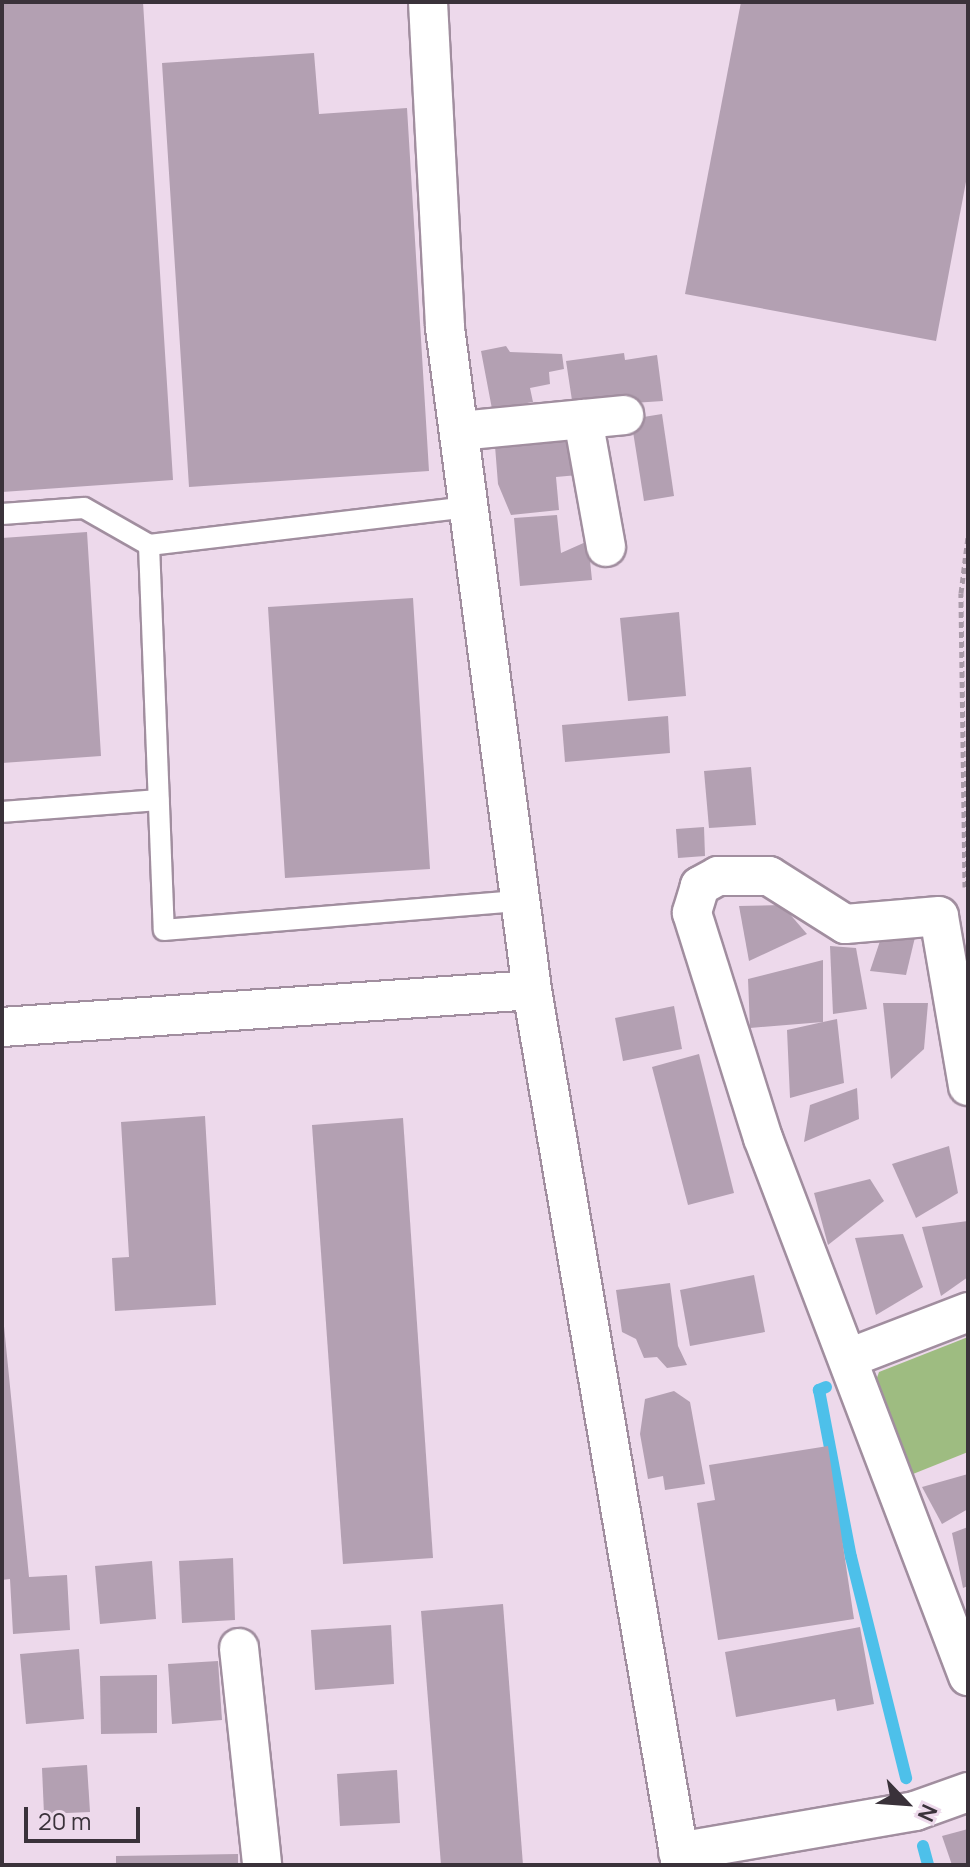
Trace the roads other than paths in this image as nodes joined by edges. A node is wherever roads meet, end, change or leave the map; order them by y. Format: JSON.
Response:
{"nodes":[{"id":1,"x":428,"y":2,"type":"edge"},
{"id":2,"x":624,"y":415,"type":"dead end"},
{"id":3,"x":583,"y":419,"type":"junction"},
{"id":4,"x":459,"y":431,"type":"junction"},
{"id":5,"x":468,"y":507,"type":"junction"},
{"id":6,"x":2,"y":514,"type":"edge"},
{"id":7,"x":149,"y":545,"type":"junction"},
{"id":8,"x":606,"y":547,"type":"dead end"},
{"id":9,"x":159,"y":800,"type":"junction"},
{"id":10,"x":2,"y":812,"type":"edge"},
{"id":11,"x":520,"y":901,"type":"junction"},
{"id":12,"x":532,"y":990,"type":"junction"},
{"id":13,"x":2,"y":1027,"type":"edge"},
{"id":14,"x":968,"y":1086,"type":"edge"},
{"id":15,"x":968,"y":1312,"type":"edge"},
{"id":16,"x":849,"y":1358,"type":"junction"},
{"id":17,"x":239,"y":1648,"type":"dead end"},
{"id":18,"x":968,"y":1676,"type":"edge"},
{"id":19,"x":968,"y":1792,"type":"edge"},
{"id":20,"x":679,"y":1858,"type":"edge"},
{"id":21,"x":262,"y":1865,"type":"edge"}],
"edges":[{"from":1,"to":4,"type":"street"},
{"from":2,"to":3,"type":"street"},
{"from":3,"to":4,"type":"street"},
{"from":3,"to":8,"type":"street"},
{"from":4,"to":5,"type":"street"},
{"from":5,"to":7,"type":"lane"},
{"from":5,"to":11,"type":"street"},
{"from":6,"to":7,"type":"lane"},
{"from":7,"to":9,"type":"lane"},
{"from":9,"to":10,"type":"lane"},
{"from":9,"to":11,"type":"lane"},
{"from":11,"to":12,"type":"street"},
{"from":12,"to":13,"type":"street"},
{"from":12,"to":20,"type":"street"},
{"from":14,"to":16,"type":"street"},
{"from":15,"to":16,"type":"street"},
{"from":16,"to":18,"type":"street"},
{"from":17,"to":21,"type":"street"},
{"from":19,"to":20,"type":"street"}]}
